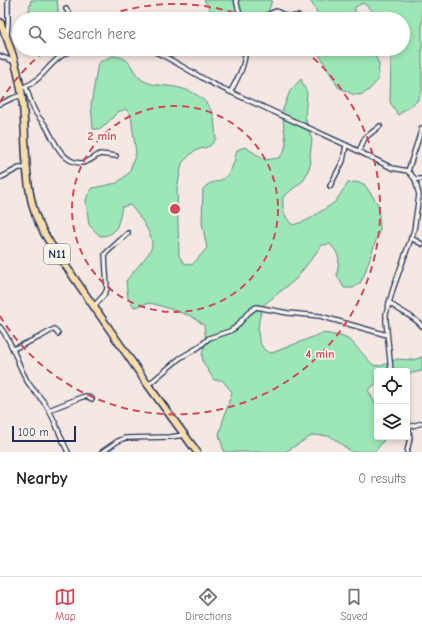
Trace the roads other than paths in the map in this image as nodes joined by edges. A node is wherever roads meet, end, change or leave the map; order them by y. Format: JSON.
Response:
{"nodes":[{"id":1,"x":8,"y":0,"type":"edge"},
{"id":2,"x":236,"y":0,"type":"edge"},
{"id":3,"x":66,"y":9,"type":"dead end"},
{"id":4,"x":68,"y":12,"type":"edge"},
{"id":5,"x":239,"y":12,"type":"edge"},
{"id":6,"x":0,"y":22,"type":"edge"},
{"id":7,"x":6,"y":36,"type":"junction"},
{"id":8,"x":0,"y":56,"type":"edge"},
{"id":9,"x":12,"y":56,"type":"edge"},
{"id":10,"x":12,"y":56,"type":"edge"},
{"id":11,"x":61,"y":56,"type":"edge"},
{"id":12,"x":164,"y":56,"type":"edge"},
{"id":13,"x":245,"y":56,"type":"edge"},
{"id":14,"x":14,"y":62,"type":"junction"},
{"id":15,"x":23,"y":88,"type":"junction"},
{"id":16,"x":231,"y":91,"type":"junction"},
{"id":17,"x":22,"y":96,"type":"junction"},
{"id":18,"x":0,"y":104,"type":"edge"},
{"id":19,"x":380,"y":126,"type":"dead end"},
{"id":20,"x":422,"y":128,"type":"edge"},
{"id":21,"x":346,"y":145,"type":"junction"},
{"id":22,"x":359,"y":151,"type":"junction"},
{"id":23,"x":116,"y":156,"type":"dead end"},
{"id":24,"x":28,"y":168,"type":"junction"},
{"id":25,"x":408,"y":171,"type":"junction"},
{"id":26,"x":0,"y":178,"type":"edge"},
{"id":27,"x":415,"y":179,"type":"junction"},
{"id":28,"x":422,"y":179,"type":"edge"},
{"id":29,"x":330,"y":186,"type":"dead end"},
{"id":30,"x":128,"y":233,"type":"dead end"},
{"id":31,"x":411,"y":238,"type":"junction"},
{"id":32,"x":422,"y":244,"type":"edge"},
{"id":33,"x":389,"y":302,"type":"junction"},
{"id":34,"x":94,"y":306,"type":"junction"},
{"id":35,"x":422,"y":326,"type":"edge"},
{"id":36,"x":0,"y":327,"type":"edge"},
{"id":37,"x":58,"y":334,"type":"dead end"},
{"id":38,"x":387,"y":335,"type":"junction"},
{"id":39,"x":13,"y":349,"type":"junction"},
{"id":40,"x":391,"y":368,"type":"edge"},
{"id":41,"x":148,"y":385,"type":"junction"},
{"id":42,"x":92,"y":399,"type":"dead end"},
{"id":43,"x":49,"y":410,"type":"junction"},
{"id":44,"x":422,"y":423,"type":"edge"},
{"id":45,"x":410,"y":427,"type":"edge"},
{"id":46,"x":185,"y":434,"type":"junction"},
{"id":47,"x":410,"y":440,"type":"edge"},
{"id":48,"x":68,"y":452,"type":"edge"},
{"id":49,"x":102,"y":452,"type":"edge"},
{"id":50,"x":197,"y":452,"type":"edge"},
{"id":51,"x":407,"y":452,"type":"edge"}],
"edges":[{"from":1,"to":7,"type":"street"},
{"from":2,"to":5,"type":"street"},
{"from":3,"to":4,"type":"street"},
{"from":6,"to":7,"type":"highway","number":"N11"},
{"from":7,"to":10,"type":"highway","number":"N11"},
{"from":8,"to":14,"type":"street"},
{"from":9,"to":14,"type":"highway","number":"N11"},
{"from":11,"to":15,"type":"street"},
{"from":12,"to":16,"type":"street"},
{"from":13,"to":16,"type":"street"},
{"from":14,"to":15,"type":"highway","number":"N11"},
{"from":15,"to":17,"type":"highway","number":"N11"},
{"from":15,"to":23,"type":"street"},
{"from":16,"to":21,"type":"street"},
{"from":17,"to":18,"type":"street"},
{"from":17,"to":24,"type":"highway","number":"N11"},
{"from":19,"to":22,"type":"street"},
{"from":20,"to":25,"type":"street"},
{"from":21,"to":22,"type":"street"},
{"from":21,"to":29,"type":"street"},
{"from":22,"to":25,"type":"street"},
{"from":24,"to":26,"type":"street"},
{"from":24,"to":34,"type":"highway","number":"N11"},
{"from":25,"to":27,"type":"street"},
{"from":27,"to":28,"type":"street"},
{"from":27,"to":31,"type":"street"},
{"from":30,"to":34,"type":"street"},
{"from":31,"to":32,"type":"street"},
{"from":31,"to":33,"type":"street"},
{"from":33,"to":35,"type":"street"},
{"from":33,"to":38,"type":"street"},
{"from":34,"to":41,"type":"highway","number":"N11"},
{"from":36,"to":39,"type":"street"},
{"from":37,"to":39,"type":"street"},
{"from":38,"to":40,"type":"street"},
{"from":38,"to":41,"type":"street"},
{"from":39,"to":43,"type":"street"},
{"from":41,"to":46,"type":"highway","number":"N11"},
{"from":42,"to":43,"type":"street"},
{"from":43,"to":48,"type":"street"},
{"from":44,"to":45,"type":"street"},
{"from":46,"to":49,"type":"street"},
{"from":46,"to":50,"type":"highway","number":"N11"},
{"from":47,"to":51,"type":"street"}]}
